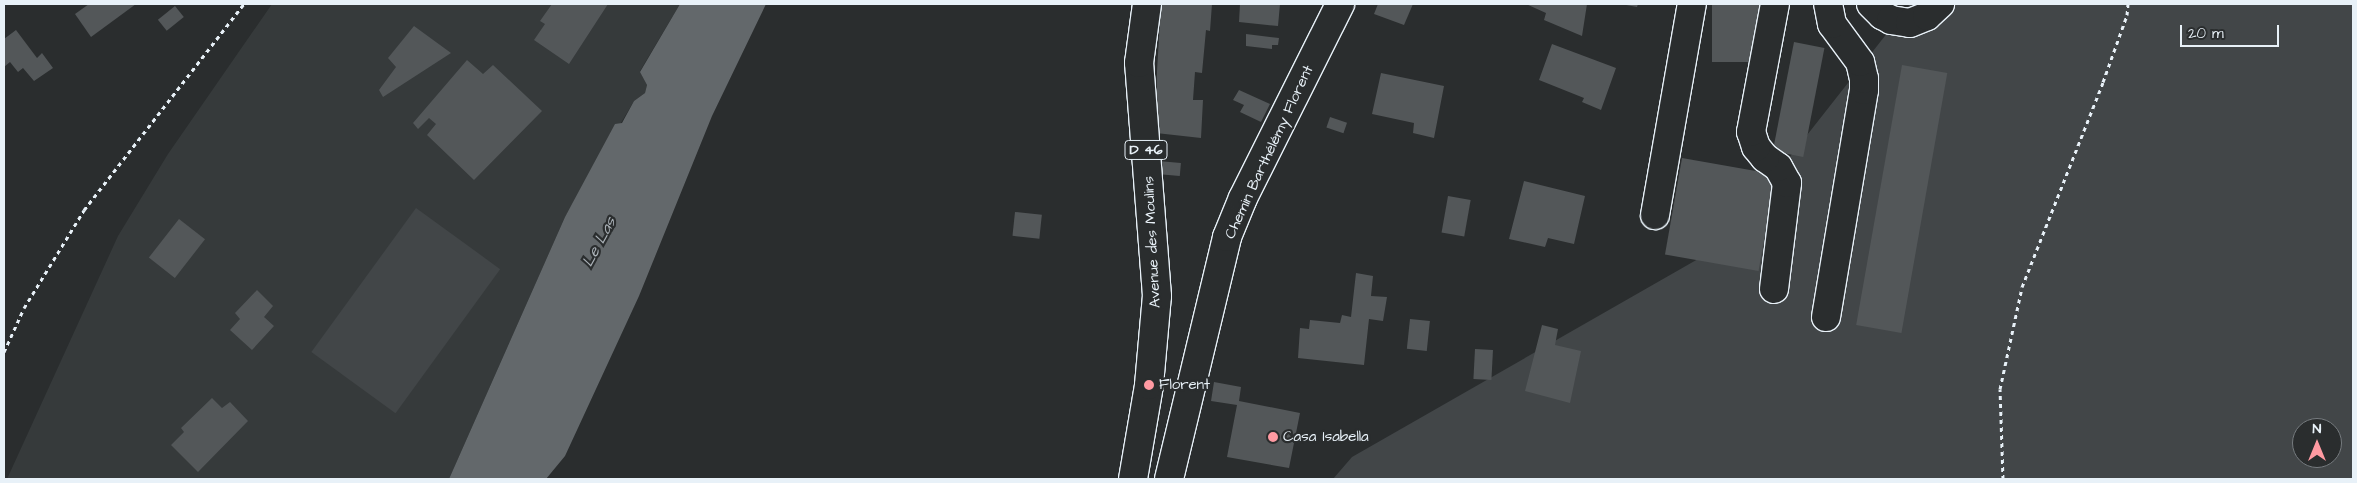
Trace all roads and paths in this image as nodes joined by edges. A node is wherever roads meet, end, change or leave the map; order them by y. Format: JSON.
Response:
{"nodes":[{"id":1,"x":244,"y":4,"type":"edge"},
{"id":2,"x":1147,"y":4,"type":"edge"},
{"id":3,"x":1340,"y":4,"type":"edge"},
{"id":4,"x":1692,"y":4,"type":"edge"},
{"id":5,"x":1775,"y":4,"type":"edge"},
{"id":6,"x":1828,"y":4,"type":"edge"},
{"id":7,"x":1871,"y":4,"type":"edge"},
{"id":8,"x":1940,"y":4,"type":"edge"},
{"id":9,"x":2128,"y":4,"type":"edge"},
{"id":10,"x":1655,"y":215,"type":"dead end"},
{"id":11,"x":1774,"y":289,"type":"dead end"},
{"id":12,"x":1826,"y":317,"type":"dead end"},
{"id":13,"x":4,"y":352,"type":"edge"},
{"id":14,"x":1133,"y":479,"type":"edge"},
{"id":15,"x":1169,"y":479,"type":"edge"},
{"id":16,"x":2003,"y":479,"type":"edge"}],
"edges":[{"from":1,"to":13,"type":"path"},
{"from":2,"to":14,"type":"street","name":"Avenue des Moulins","number":"D 46"},
{"from":3,"to":15,"type":"street","name":"Chemin Barthélémy Florent"},
{"from":4,"to":10,"type":"street"},
{"from":5,"to":11,"type":"street"},
{"from":6,"to":12,"type":"street"},
{"from":7,"to":8,"type":"street"},
{"from":9,"to":16,"type":"path"}]}
